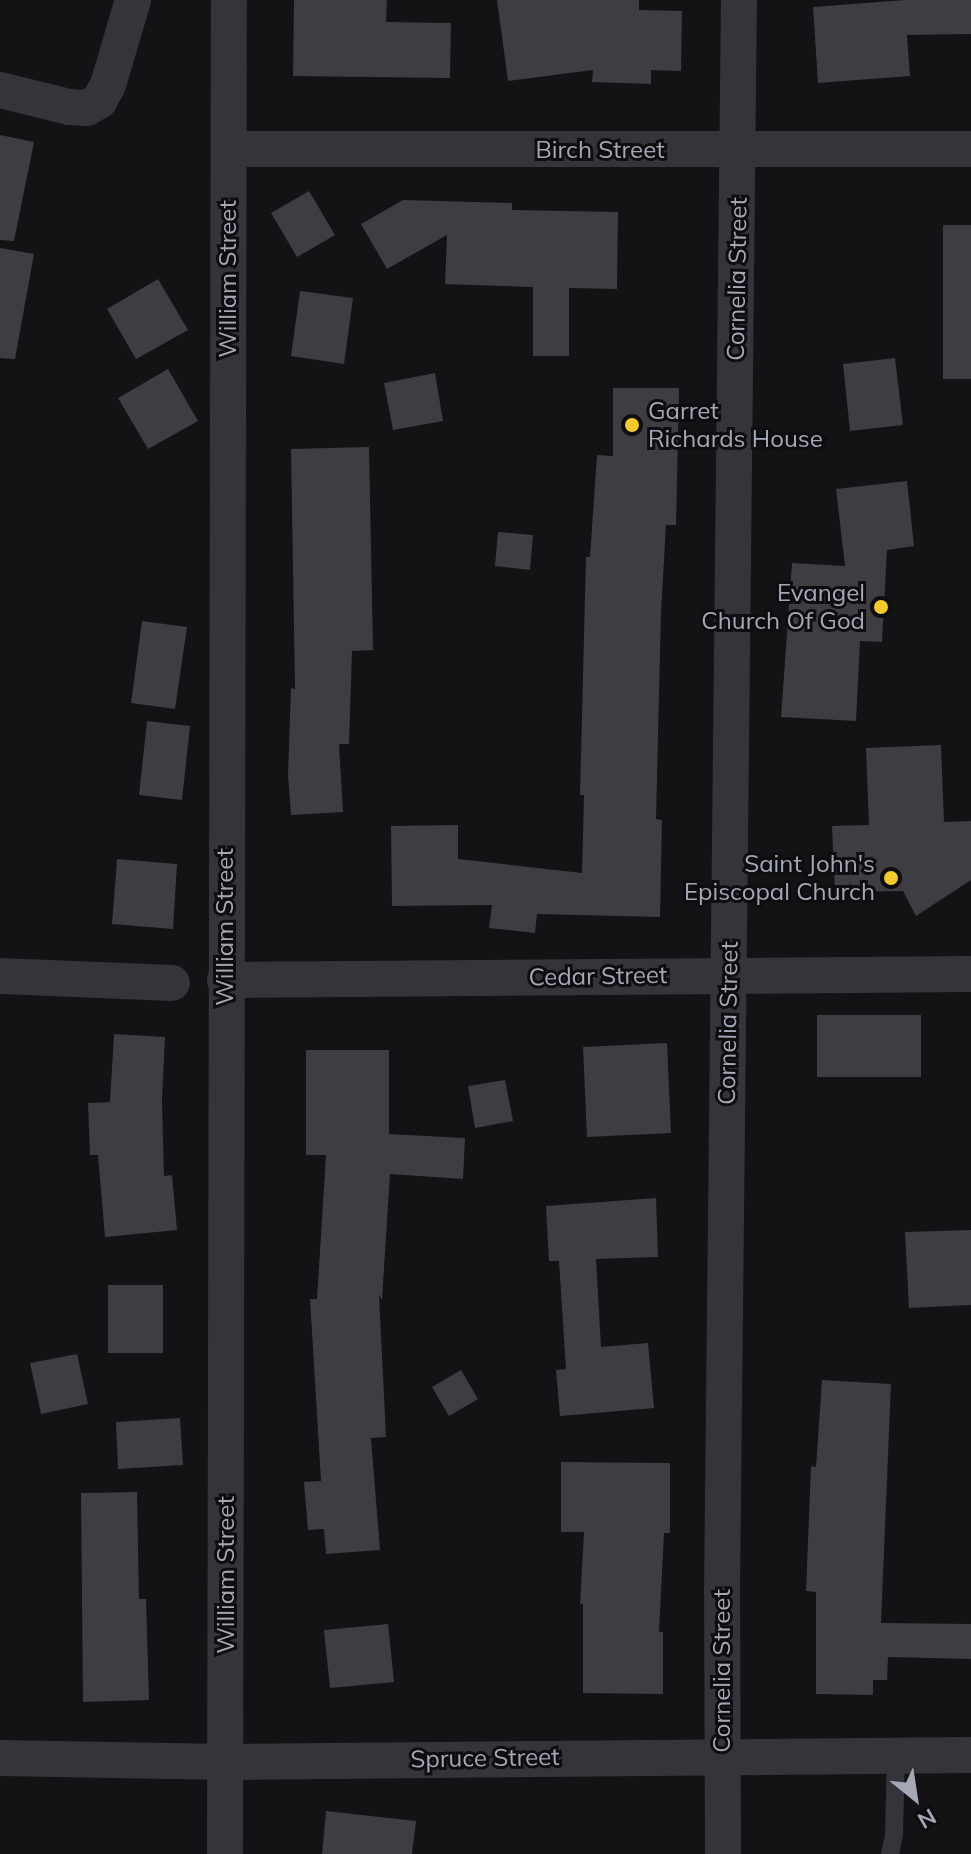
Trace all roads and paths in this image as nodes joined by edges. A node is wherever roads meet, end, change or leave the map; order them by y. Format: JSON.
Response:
{"nodes":[{"id":1,"x":133,"y":0,"type":"edge"},
{"id":2,"x":229,"y":0,"type":"edge"},
{"id":3,"x":739,"y":0,"type":"edge"},
{"id":4,"x":0,"y":90,"type":"edge"},
{"id":5,"x":229,"y":149,"type":"junction"},
{"id":6,"x":971,"y":149,"type":"edge"},
{"id":7,"x":738,"y":151,"type":"junction"},
{"id":8,"x":729,"y":974,"type":"junction"},
{"id":9,"x":971,"y":974,"type":"edge"},
{"id":10,"x":0,"y":976,"type":"edge"},
{"id":11,"x":225,"y":980,"type":"junction"},
{"id":12,"x":172,"y":983,"type":"dead end"},
{"id":13,"x":723,"y":1755,"type":"junction"},
{"id":14,"x":896,"y":1755,"type":"junction"},
{"id":15,"x":971,"y":1755,"type":"edge"},
{"id":16,"x":0,"y":1758,"type":"edge"},
{"id":17,"x":226,"y":1762,"type":"junction"},
{"id":18,"x":225,"y":1854,"type":"edge"},
{"id":19,"x":723,"y":1854,"type":"edge"},
{"id":20,"x":890,"y":1854,"type":"edge"}],
"edges":[{"from":1,"to":4,"type":"street"},
{"from":2,"to":5,"type":"street","name":"William Street"},
{"from":3,"to":7,"type":"street","name":"Cornelia Street"},
{"from":5,"to":7,"type":"street","name":"Birch Street"},
{"from":5,"to":11,"type":"street","name":"William Street"},
{"from":6,"to":7,"type":"street","name":"Birch Street"},
{"from":7,"to":8,"type":"street","name":"Cornelia Street"},
{"from":8,"to":9,"type":"street","name":"Cedar Street"},
{"from":8,"to":11,"type":"street","name":"Cedar Street"},
{"from":8,"to":13,"type":"street","name":"Cornelia Street"},
{"from":10,"to":12,"type":"street"},
{"from":11,"to":17,"type":"street","name":"William Street"},
{"from":13,"to":14,"type":"street","name":"Spruce Street"},
{"from":13,"to":17,"type":"street","name":"Spruce Street"},
{"from":13,"to":19,"type":"street","name":"Cornelia Street"},
{"from":14,"to":15,"type":"street","name":"Spruce Street"},
{"from":14,"to":20,"type":"lane"},
{"from":16,"to":17,"type":"street","name":"Spruce Street"},
{"from":17,"to":18,"type":"street","name":"William Street"}]}
